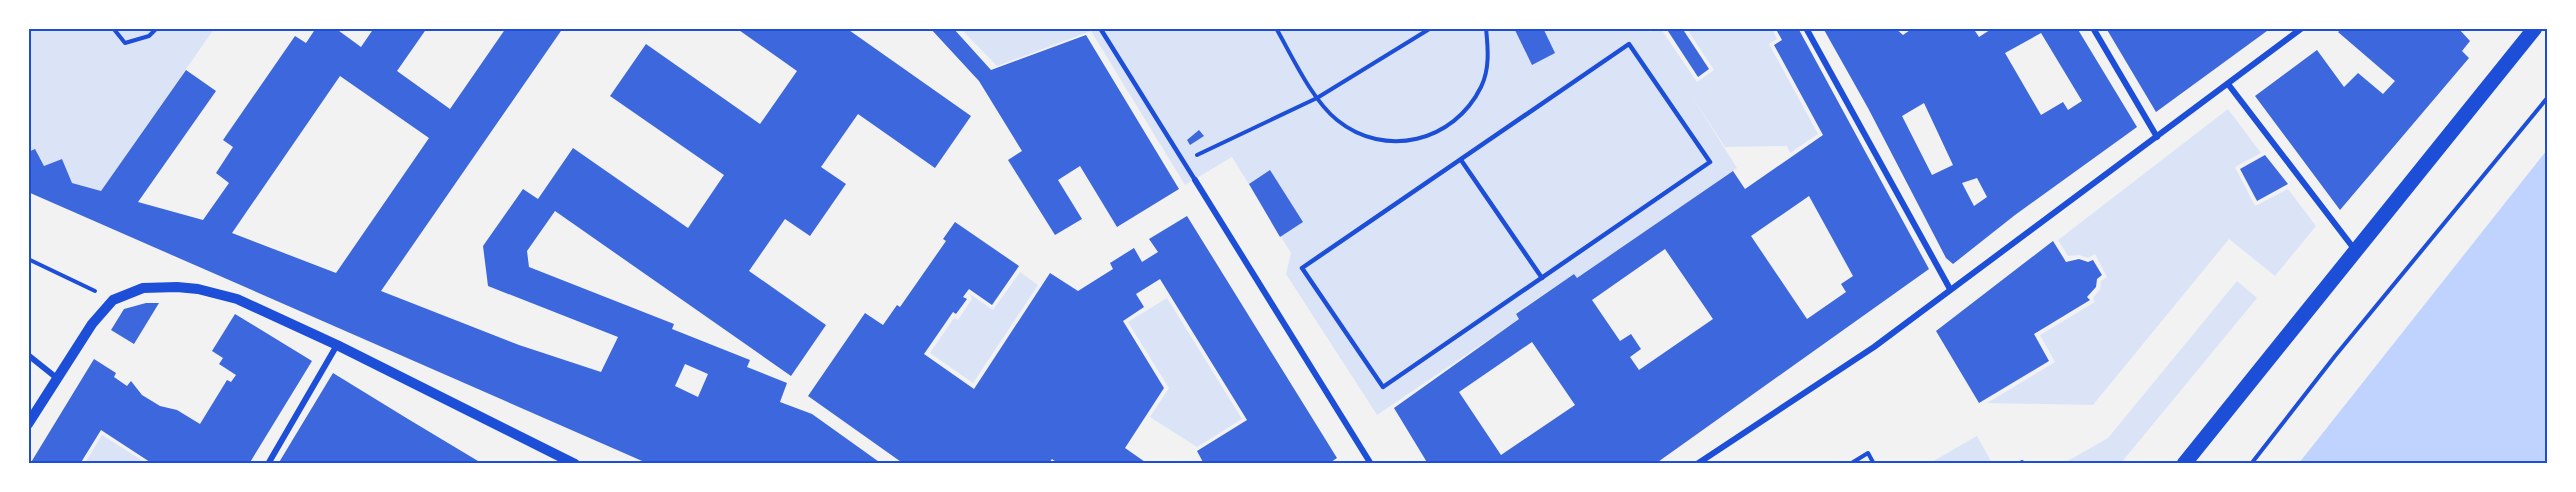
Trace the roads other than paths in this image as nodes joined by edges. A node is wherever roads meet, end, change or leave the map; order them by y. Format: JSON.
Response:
{"nodes":[{"id":1,"x":1100,"y":28,"type":"edge"},
{"id":2,"x":1806,"y":28,"type":"edge"},
{"id":3,"x":2093,"y":28,"type":"edge"},
{"id":4,"x":2302,"y":28,"type":"edge"},
{"id":5,"x":2535,"y":28,"type":"edge"},
{"id":6,"x":2228,"y":84,"type":"junction"},
{"id":7,"x":2157,"y":137,"type":"junction"},
{"id":8,"x":1461,"y":159,"type":"junction"},
{"id":9,"x":1195,"y":180,"type":"joint"},
{"id":10,"x":2356,"y":252,"type":"junction"},
{"id":11,"x":1542,"y":278,"type":"junction"},
{"id":12,"x":1950,"y":289,"type":"junction"},
{"id":13,"x":337,"y":345,"type":"junction"},
{"id":14,"x":28,"y":355,"type":"edge"},
{"id":15,"x":58,"y":379,"type":"junction"},
{"id":16,"x":28,"y":424,"type":"edge"},
{"id":17,"x":268,"y":464,"type":"edge"},
{"id":18,"x":575,"y":464,"type":"edge"},
{"id":19,"x":1371,"y":464,"type":"edge"},
{"id":20,"x":1697,"y":464,"type":"edge"},
{"id":21,"x":2184,"y":464,"type":"edge"}],
"edges":[{"from":1,"to":9,"type":"lane"},
{"from":2,"to":12,"type":"street"},
{"from":3,"to":7,"type":"street"},
{"from":4,"to":6,"type":"street"},
{"from":5,"to":10,"type":"main road"},
{"from":6,"to":7,"type":"street"},
{"from":6,"to":10,"type":"street"},
{"from":7,"to":12,"type":"street"},
{"from":8,"to":11,"type":"lane"},
{"from":8,"to":11,"type":"lane"},
{"from":8,"to":11,"type":"lane"},
{"from":9,"to":19,"type":"street"},
{"from":10,"to":21,"type":"main road"},
{"from":12,"to":20,"type":"street"},
{"from":13,"to":15,"type":"street"},
{"from":13,"to":17,"type":"street"},
{"from":13,"to":18,"type":"street"},
{"from":14,"to":15,"type":"street"},
{"from":15,"to":16,"type":"street"}]}
